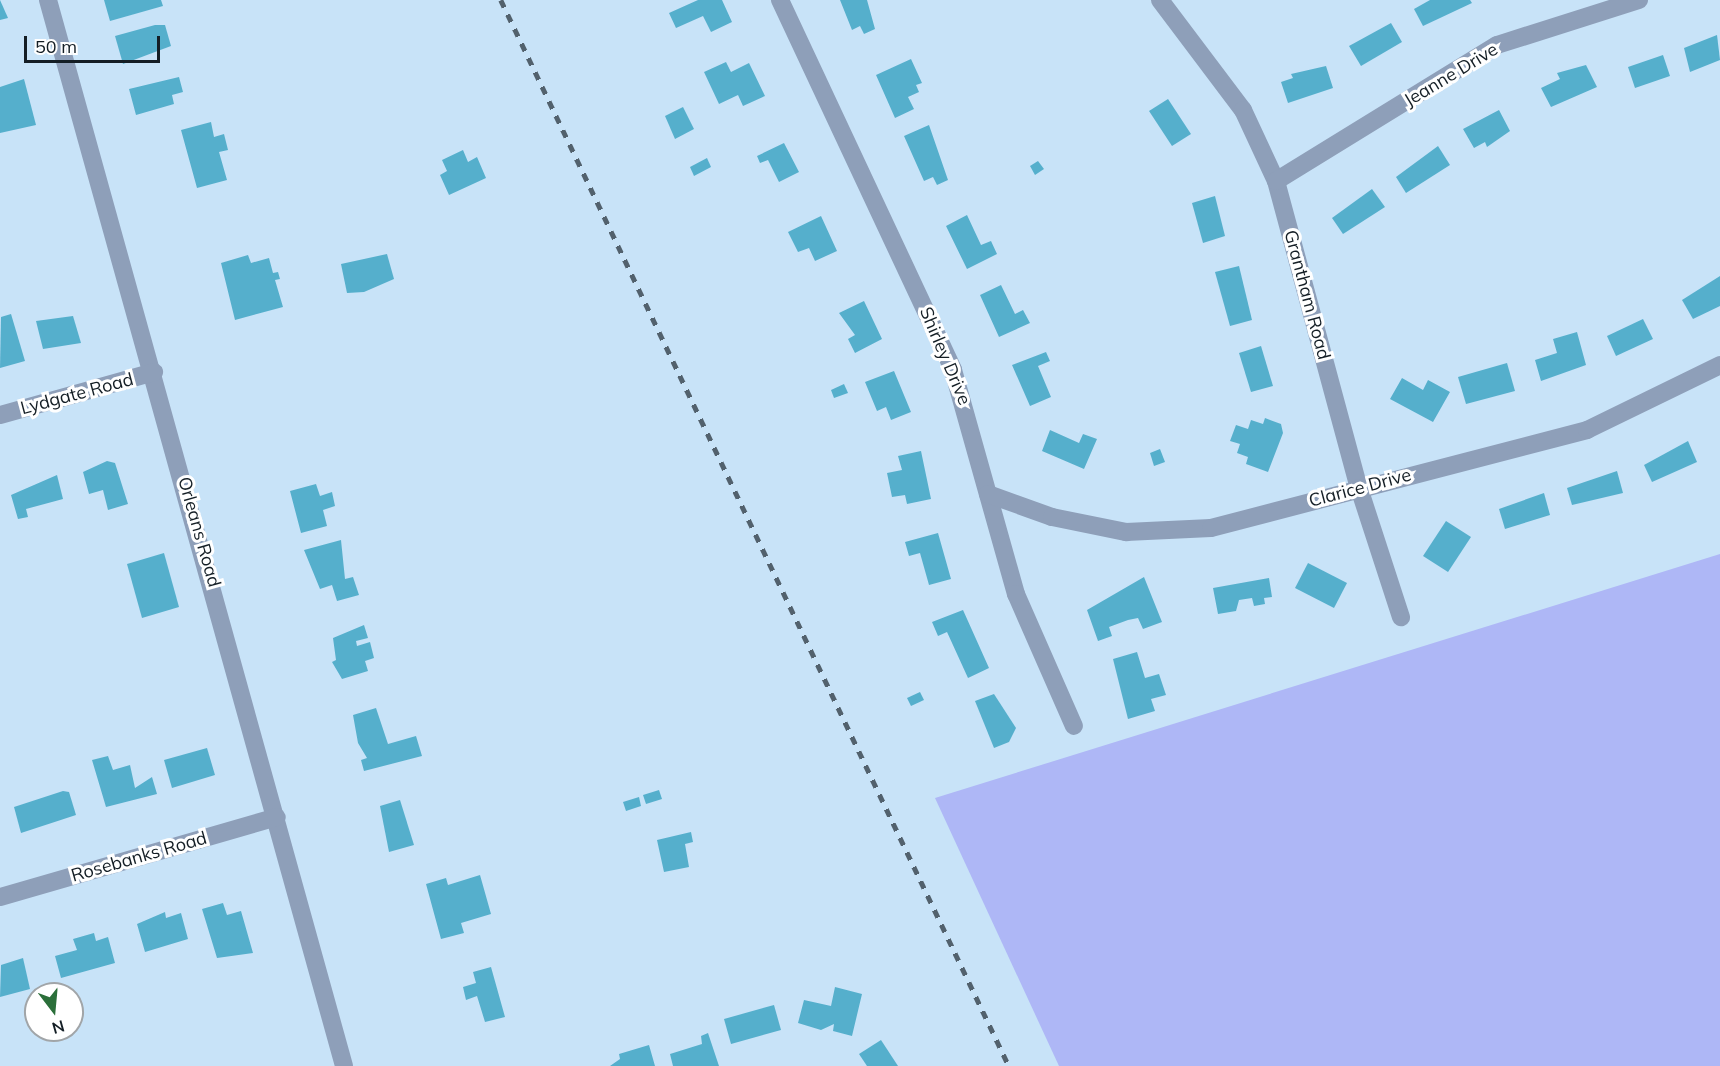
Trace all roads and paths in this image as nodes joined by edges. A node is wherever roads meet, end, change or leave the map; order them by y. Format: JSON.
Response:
{"nodes":[{"id":1,"x":48,"y":0,"type":"edge"},
{"id":2,"x":780,"y":0,"type":"edge"},
{"id":3,"x":1160,"y":0,"type":"edge"},
{"id":4,"x":1640,"y":0,"type":"edge"},
{"id":5,"x":1276,"y":181,"type":"junction"},
{"id":6,"x":1720,"y":365,"type":"edge"},
{"id":7,"x":154,"y":372,"type":"junction"},
{"id":8,"x":0,"y":415,"type":"edge"},
{"id":9,"x":1359,"y":488,"type":"junction"},
{"id":10,"x":988,"y":494,"type":"junction"},
{"id":11,"x":1401,"y":617,"type":"dead end"},
{"id":12,"x":1074,"y":726,"type":"dead end"},
{"id":13,"x":278,"y":817,"type":"junction"},
{"id":14,"x":0,"y":897,"type":"edge"},
{"id":15,"x":344,"y":1066,"type":"edge"}],
"edges":[{"from":1,"to":7,"type":"street","name":"Orleans Road"},
{"from":2,"to":10,"type":"street","name":"Shirley Drive"},
{"from":3,"to":5,"type":"street","name":"Grantham Road"},
{"from":4,"to":5,"type":"street","name":"Jeanne Drive"},
{"from":5,"to":9,"type":"street","name":"Grantham Road"},
{"from":6,"to":9,"type":"street","name":"Clarice Drive"},
{"from":7,"to":8,"type":"street","name":"Lydgate Road"},
{"from":7,"to":13,"type":"street","name":"Orleans Road"},
{"from":9,"to":10,"type":"street","name":"Clarice Drive"},
{"from":9,"to":11,"type":"street","name":"Grantham Road"},
{"from":10,"to":12,"type":"street","name":"Shirley Drive"},
{"from":13,"to":14,"type":"street","name":"Rosebanks Road"},
{"from":13,"to":15,"type":"street","name":"Orleans Road"}]}
